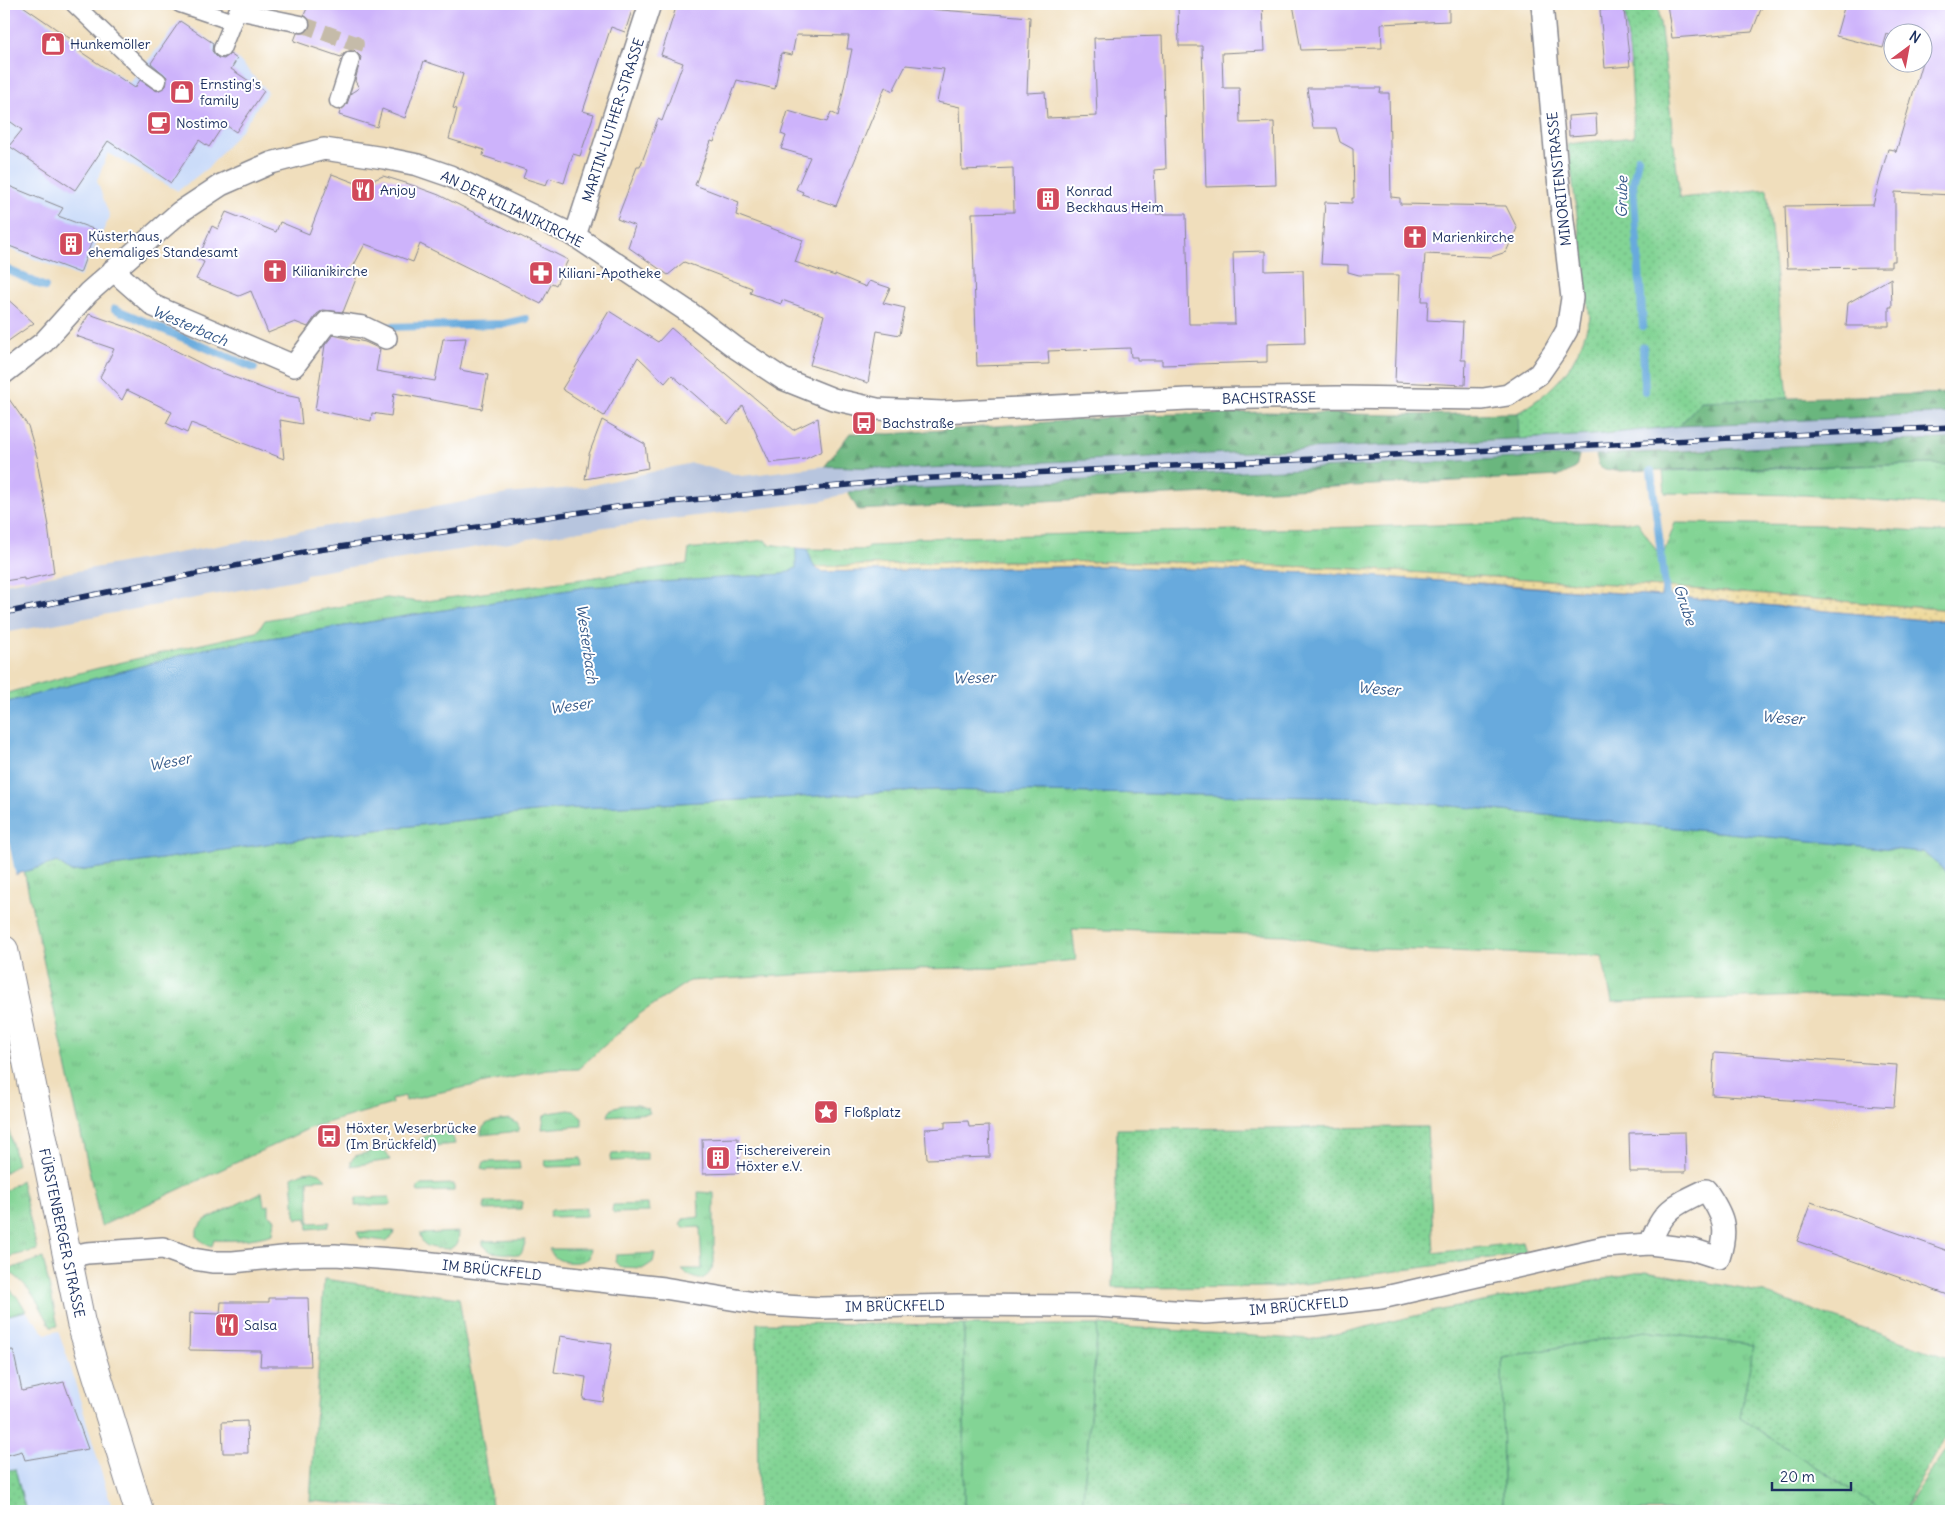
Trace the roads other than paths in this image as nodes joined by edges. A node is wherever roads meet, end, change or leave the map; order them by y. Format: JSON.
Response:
{"nodes":[{"id":1,"x":74,"y":4,"type":"edge"},
{"id":2,"x":180,"y":4,"type":"edge"},
{"id":3,"x":650,"y":4,"type":"edge"},
{"id":4,"x":1542,"y":4,"type":"edge"},
{"id":5,"x":233,"y":22,"type":"junction"},
{"id":6,"x":300,"y":24,"type":"tunnel mouth"},
{"id":7,"x":222,"y":49,"type":"dead end"},
{"id":8,"x":351,"y":60,"type":"tunnel mouth"},
{"id":9,"x":158,"y":81,"type":"dead end"},
{"id":10,"x":338,"y":101,"type":"dead end"},
{"id":11,"x":575,"y":236,"type":"junction"},
{"id":12,"x":614,"y":264,"type":"joint"},
{"id":13,"x":114,"y":270,"type":"junction"},
{"id":14,"x":386,"y":338,"type":"dead end"},
{"id":15,"x":1555,"y":351,"type":"joint"},
{"id":16,"x":4,"y":373,"type":"edge"},
{"id":17,"x":4,"y":950,"type":"edge"},
{"id":18,"x":1650,"y":1244,"type":"junction"},
{"id":19,"x":68,"y":1257,"type":"junction"},
{"id":20,"x":139,"y":1511,"type":"edge"}],
"edges":[{"from":1,"to":9,"type":"street"},
{"from":2,"to":5,"type":"street"},
{"from":3,"to":11,"type":"street","name":"MARTIN-LUTHER-STRASSE"},
{"from":4,"to":15,"type":"street","name":"MINORITENSTRASSE"},
{"from":5,"to":6,"type":"street"},
{"from":5,"to":7,"type":"street"},
{"from":8,"to":10,"type":"street"},
{"from":11,"to":12,"type":"street","name":"AN DER KILIANIKIRCHE"},
{"from":11,"to":13,"type":"street","name":"AN DER KILIANIKIRCHE"},
{"from":12,"to":15,"type":"street","name":"BACHSTRASSE"},
{"from":13,"to":14,"type":"street"},
{"from":13,"to":16,"type":"street","name":"AN DER KILIANIKIRCHE"},
{"from":17,"to":19,"type":"main road","name":"FÜRSTENBERGER STRASSE"},
{"from":18,"to":18,"type":"street","name":"IM BRÜCKFELD"},
{"from":18,"to":19,"type":"street","name":"IM BRÜCKFELD"},
{"from":19,"to":20,"type":"main road","name":"FÜRSTENBERGER STRASSE"}]}
